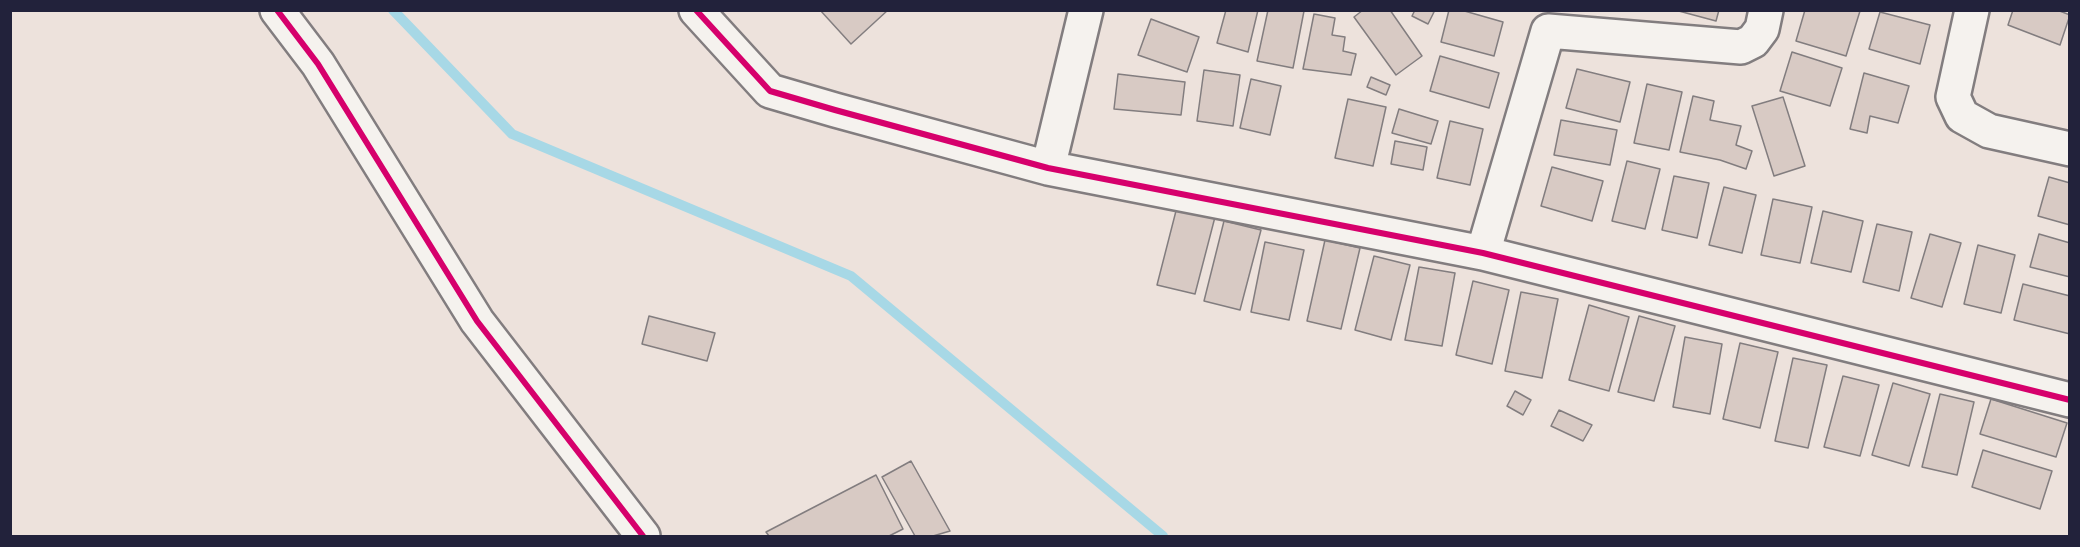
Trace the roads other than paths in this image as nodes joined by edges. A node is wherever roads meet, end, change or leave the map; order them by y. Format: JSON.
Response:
{"nodes":[{"id":1,"x":277,"y":10,"type":"edge"},
{"id":2,"x":696,"y":10,"type":"edge"},
{"id":3,"x":1086,"y":10,"type":"edge"},
{"id":4,"x":1766,"y":10,"type":"edge"},
{"id":5,"x":1972,"y":10,"type":"edge"},
{"id":6,"x":1550,"y":21,"type":"edge"},
{"id":7,"x":2070,"y":149,"type":"edge"},
{"id":8,"x":1047,"y":168,"type":"junction"},
{"id":9,"x":1483,"y":253,"type":"junction"},
{"id":10,"x":2070,"y":400,"type":"edge"},
{"id":11,"x":643,"y":537,"type":"edge"}],
"edges":[{"from":1,"to":11,"type":"street"},
{"from":2,"to":8,"type":"street"},
{"from":3,"to":8,"type":"street"},
{"from":4,"to":6,"type":"street"},
{"from":5,"to":7,"type":"street"},
{"from":6,"to":9,"type":"street"},
{"from":8,"to":9,"type":"street"},
{"from":9,"to":10,"type":"street"}]}
